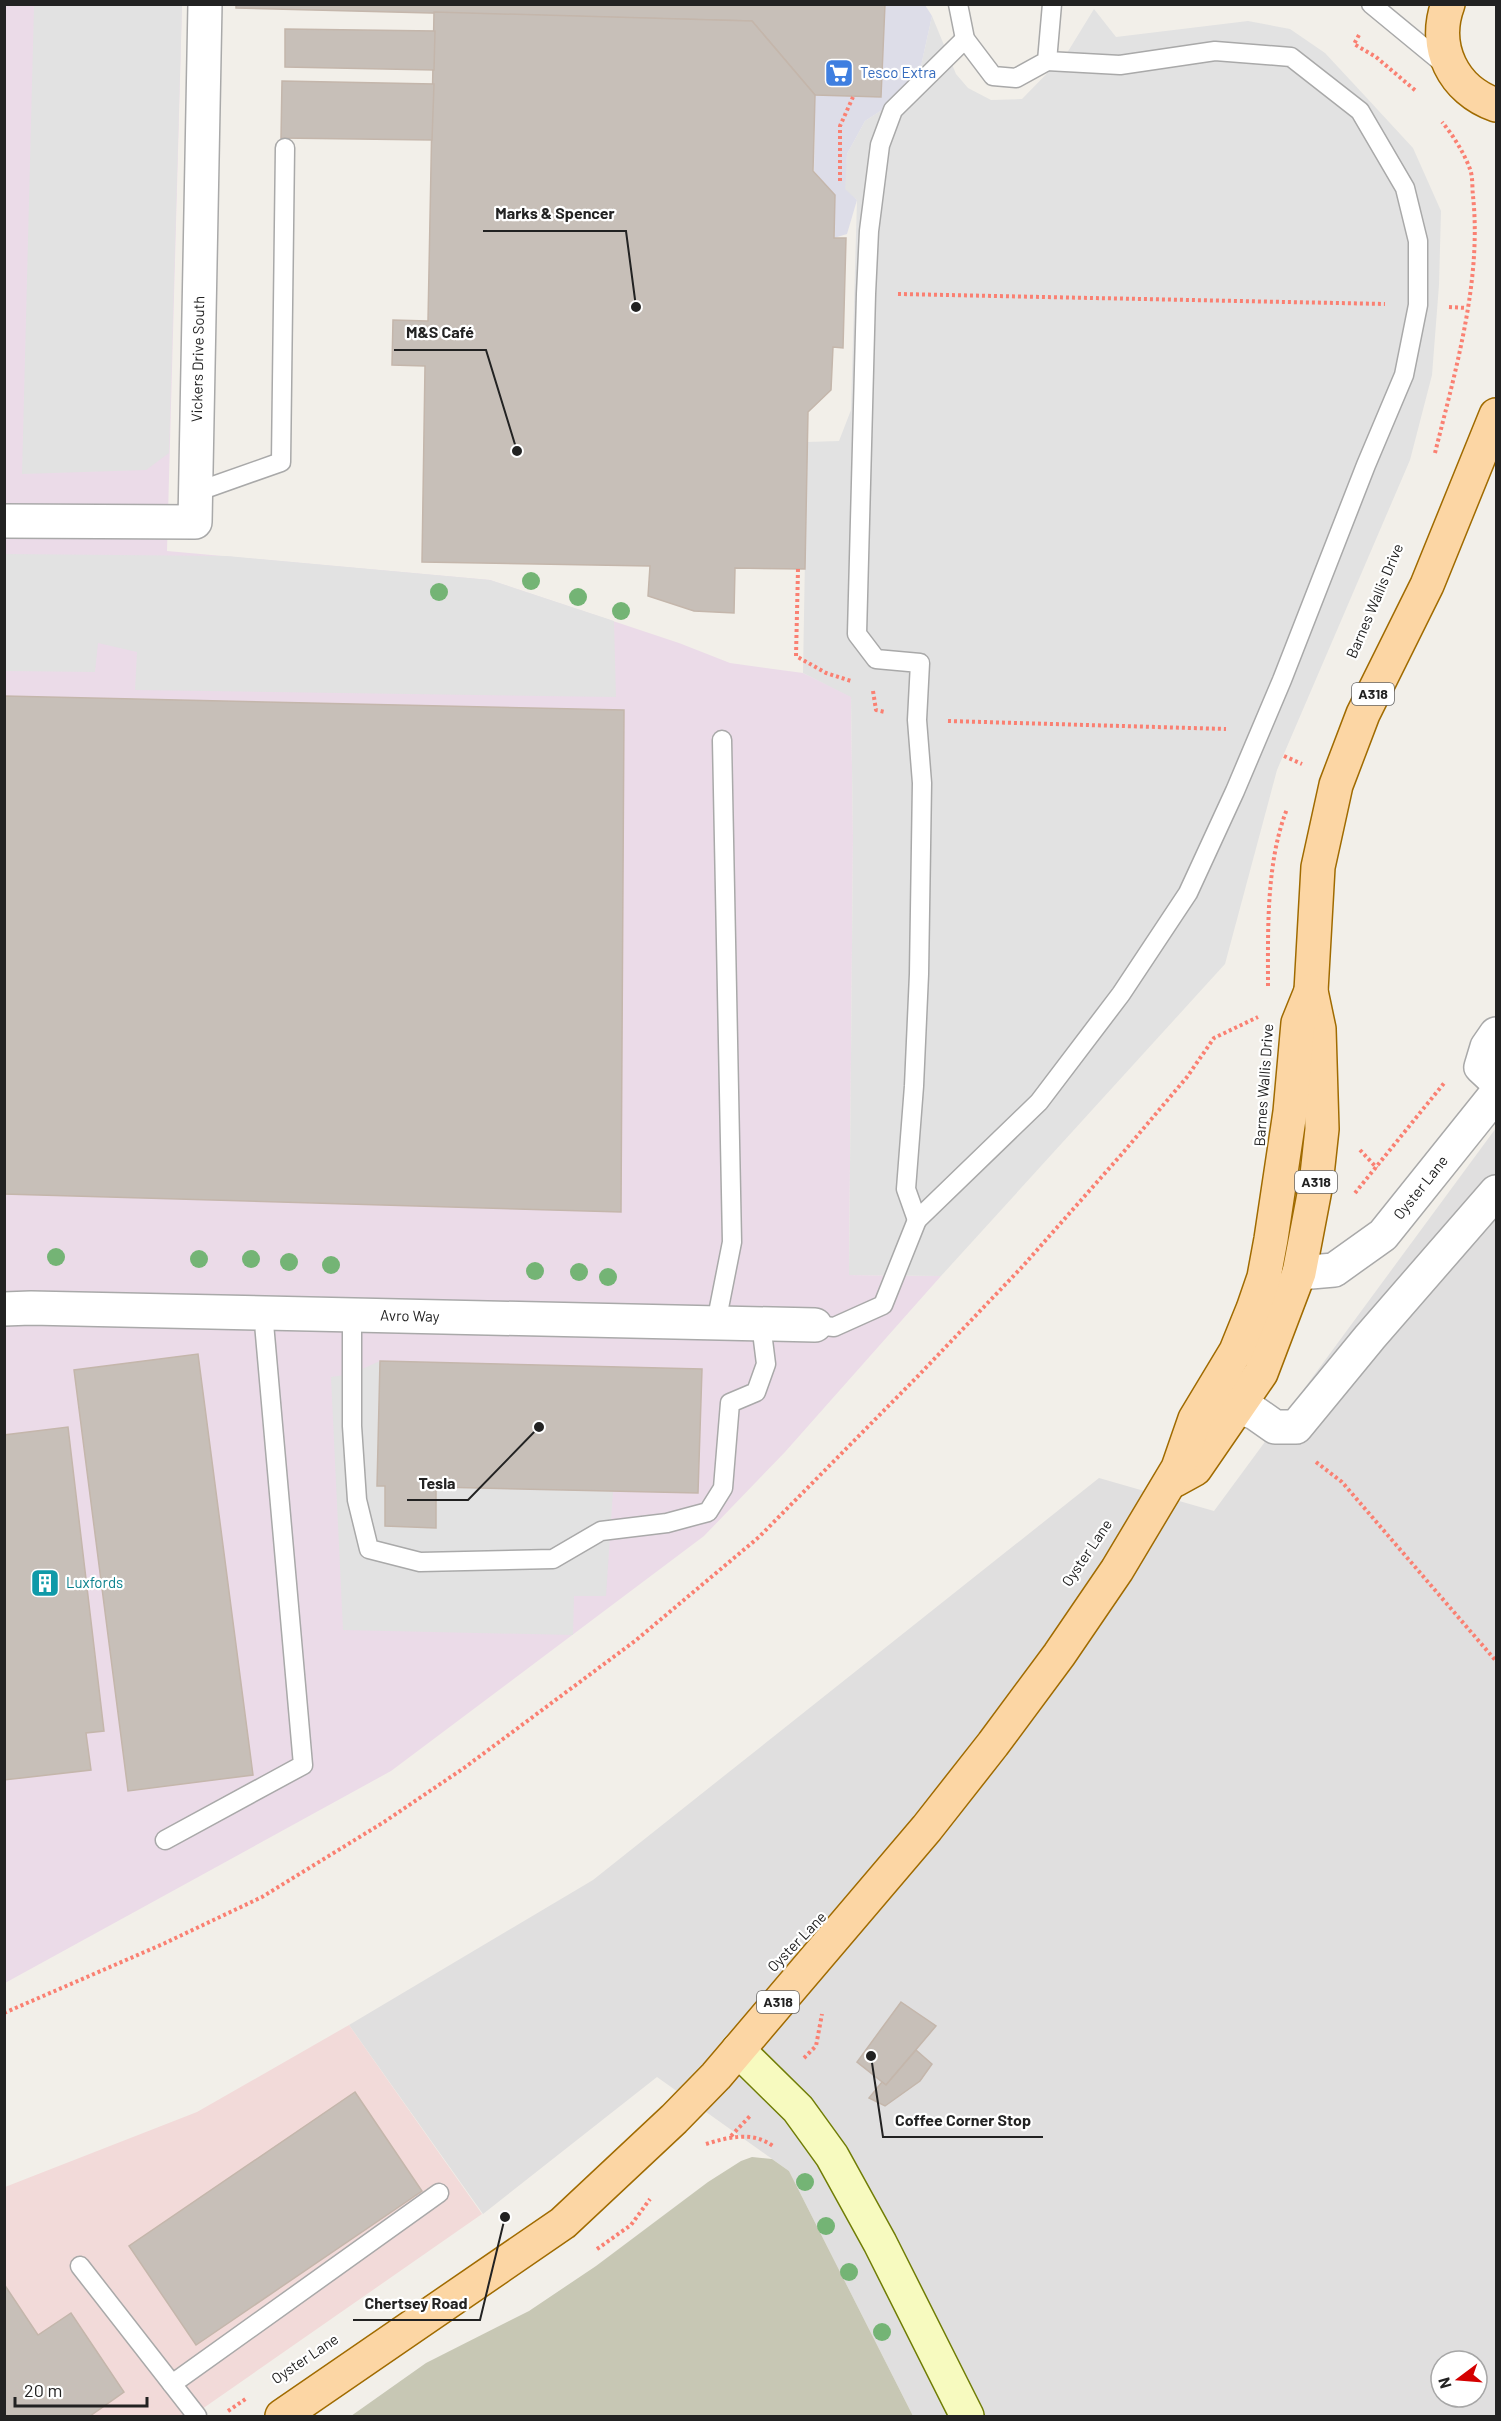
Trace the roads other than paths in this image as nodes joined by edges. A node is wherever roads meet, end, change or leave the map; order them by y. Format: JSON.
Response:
{"nodes":[{"id":1,"x":205,"y":4,"type":"edge"},
{"id":2,"x":958,"y":4,"type":"edge"},
{"id":3,"x":1052,"y":4,"type":"edge"},
{"id":4,"x":1371,"y":4,"type":"edge"},
{"id":5,"x":1448,"y":4,"type":"edge"},
{"id":6,"x":965,"y":39,"type":"junction"},
{"id":7,"x":1047,"y":61,"type":"junction"},
{"id":8,"x":1452,"y":70,"type":"junction"},
{"id":9,"x":1496,"y":106,"type":"edge"},
{"id":10,"x":285,"y":148,"type":"dead end"},
{"id":11,"x":1497,"y":415,"type":"edge"},
{"id":12,"x":196,"y":492,"type":"junction"},
{"id":13,"x":4,"y":521,"type":"edge"},
{"id":14,"x":722,"y":740,"type":"dead end"},
{"id":15,"x":1311,"y":990,"type":"junction"},
{"id":16,"x":1497,"y":1035,"type":"edge"},
{"id":17,"x":1497,"y":1081,"type":"edge"},
{"id":18,"x":1497,"y":1094,"type":"edge"},
{"id":19,"x":1497,"y":1192,"type":"edge"},
{"id":20,"x":917,"y":1220,"type":"junction"},
{"id":21,"x":1299,"y":1273,"type":"junction"},
{"id":22,"x":4,"y":1309,"type":"edge"},
{"id":23,"x":263,"y":1312,"type":"junction"},
{"id":24,"x":352,"y":1314,"type":"junction"},
{"id":25,"x":716,"y":1323,"type":"junction"},
{"id":26,"x":761,"y":1324,"type":"junction"},
{"id":27,"x":815,"y":1325,"type":"joint"},
{"id":28,"x":1242,"y":1336,"type":"joint"},
{"id":29,"x":1209,"y":1395,"type":"junction"},
{"id":30,"x":1239,"y":1407,"type":"junction"},
{"id":31,"x":1169,"y":1484,"type":"junction"},
{"id":32,"x":165,"y":1840,"type":"dead end"},
{"id":33,"x":738,"y":2050,"type":"junction"},
{"id":34,"x":439,"y":2193,"type":"dead end"},
{"id":35,"x":80,"y":2266,"type":"dead end"},
{"id":36,"x":172,"y":2384,"type":"junction"},
{"id":37,"x":197,"y":2416,"type":"edge"},
{"id":38,"x":282,"y":2416,"type":"edge"},
{"id":39,"x":967,"y":2416,"type":"edge"}],
"edges":[{"from":1,"to":12,"type":"street","name":"Vickers Drive South"},
{"from":2,"to":6,"type":"lane"},
{"from":3,"to":7,"type":"lane"},
{"from":4,"to":8,"type":"lane"},
{"from":5,"to":8,"type":"main road"},
{"from":6,"to":7,"type":"lane"},
{"from":6,"to":20,"type":"lane"},
{"from":7,"to":20,"type":"lane"},
{"from":8,"to":9,"type":"main road"},
{"from":10,"to":12,"type":"lane"},
{"from":11,"to":15,"type":"main road","name":"Barnes Wallis Drive","number":"A318"},
{"from":12,"to":13,"type":"street","name":"Vickers Drive South"},
{"from":14,"to":25,"type":"lane"},
{"from":15,"to":21,"type":"main road","name":"Barnes Wallis Drive","number":"A318"},
{"from":15,"to":28,"type":"main road","name":"Barnes Wallis Drive","number":"A318"},
{"from":16,"to":17,"type":"street"},
{"from":18,"to":21,"type":"street","name":"Oyster Lane"},
{"from":19,"to":30,"type":"street"},
{"from":20,"to":27,"type":"lane"},
{"from":21,"to":30,"type":"main road","name":"Oyster Lane","number":"A318"},
{"from":22,"to":23,"type":"street","name":"Avro Way"},
{"from":23,"to":24,"type":"street","name":"Avro Way"},
{"from":23,"to":32,"type":"lane"},
{"from":24,"to":25,"type":"street","name":"Avro Way"},
{"from":24,"to":26,"type":"lane"},
{"from":25,"to":26,"type":"street","name":"Avro Way"},
{"from":26,"to":27,"type":"street","name":"Avro Way"},
{"from":28,"to":29,"type":"main road","name":"Oyster Lane","number":"A318"},
{"from":29,"to":30,"type":"street"},
{"from":29,"to":31,"type":"main road","name":"Oyster Lane","number":"A318"},
{"from":30,"to":31,"type":"main road","name":"Oyster Lane","number":"A318"},
{"from":31,"to":33,"type":"main road","name":"Oyster Lane","number":"A318"},
{"from":33,"to":38,"type":"main road","name":"Oyster Lane","number":"A318"},
{"from":33,"to":39,"type":"street"},
{"from":34,"to":36,"type":"lane"},
{"from":35,"to":36,"type":"lane"},
{"from":36,"to":37,"type":"lane"}]}
